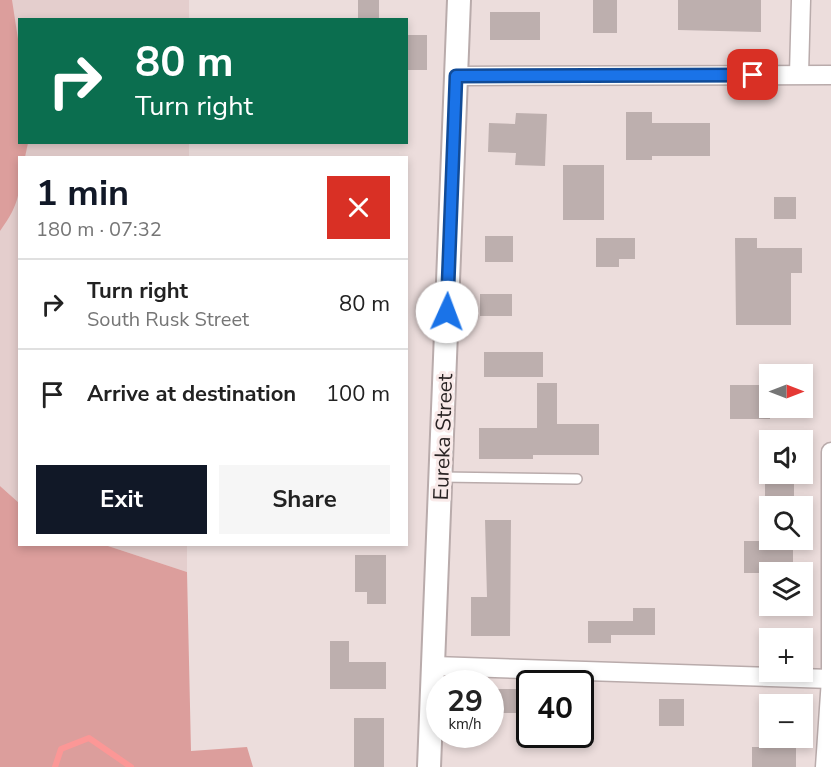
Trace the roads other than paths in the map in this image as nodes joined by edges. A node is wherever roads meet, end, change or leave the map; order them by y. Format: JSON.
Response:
{"nodes":[{"id":1,"x":459,"y":0,"type":"edge"},
{"id":2,"x":801,"y":0,"type":"edge"},
{"id":3,"x":799,"y":74,"type":"junction"},
{"id":4,"x":831,"y":75,"type":"edge"},
{"id":5,"x":456,"y":76,"type":"junction"},
{"id":6,"x":831,"y":452,"type":"edge"},
{"id":7,"x":441,"y":477,"type":"junction"},
{"id":8,"x":577,"y":479,"type":"dead end"},
{"id":9,"x":434,"y":666,"type":"junction"},
{"id":10,"x":831,"y":679,"type":"edge"},
{"id":11,"x":429,"y":767,"type":"edge"},
{"id":12,"x":825,"y":767,"type":"edge"}],
"edges":[{"from":1,"to":5,"type":"street","name":"Eureka Street"},
{"from":2,"to":3,"type":"street"},
{"from":3,"to":4,"type":"street"},
{"from":3,"to":5,"type":"street"},
{"from":5,"to":7,"type":"street","name":"Eureka Street"},
{"from":6,"to":10,"type":"street"},
{"from":7,"to":8,"type":"lane"},
{"from":7,"to":9,"type":"street","name":"Eureka Street"},
{"from":9,"to":10,"type":"street"},
{"from":9,"to":11,"type":"street","name":"Eureka Street"},
{"from":10,"to":12,"type":"street"}]}
